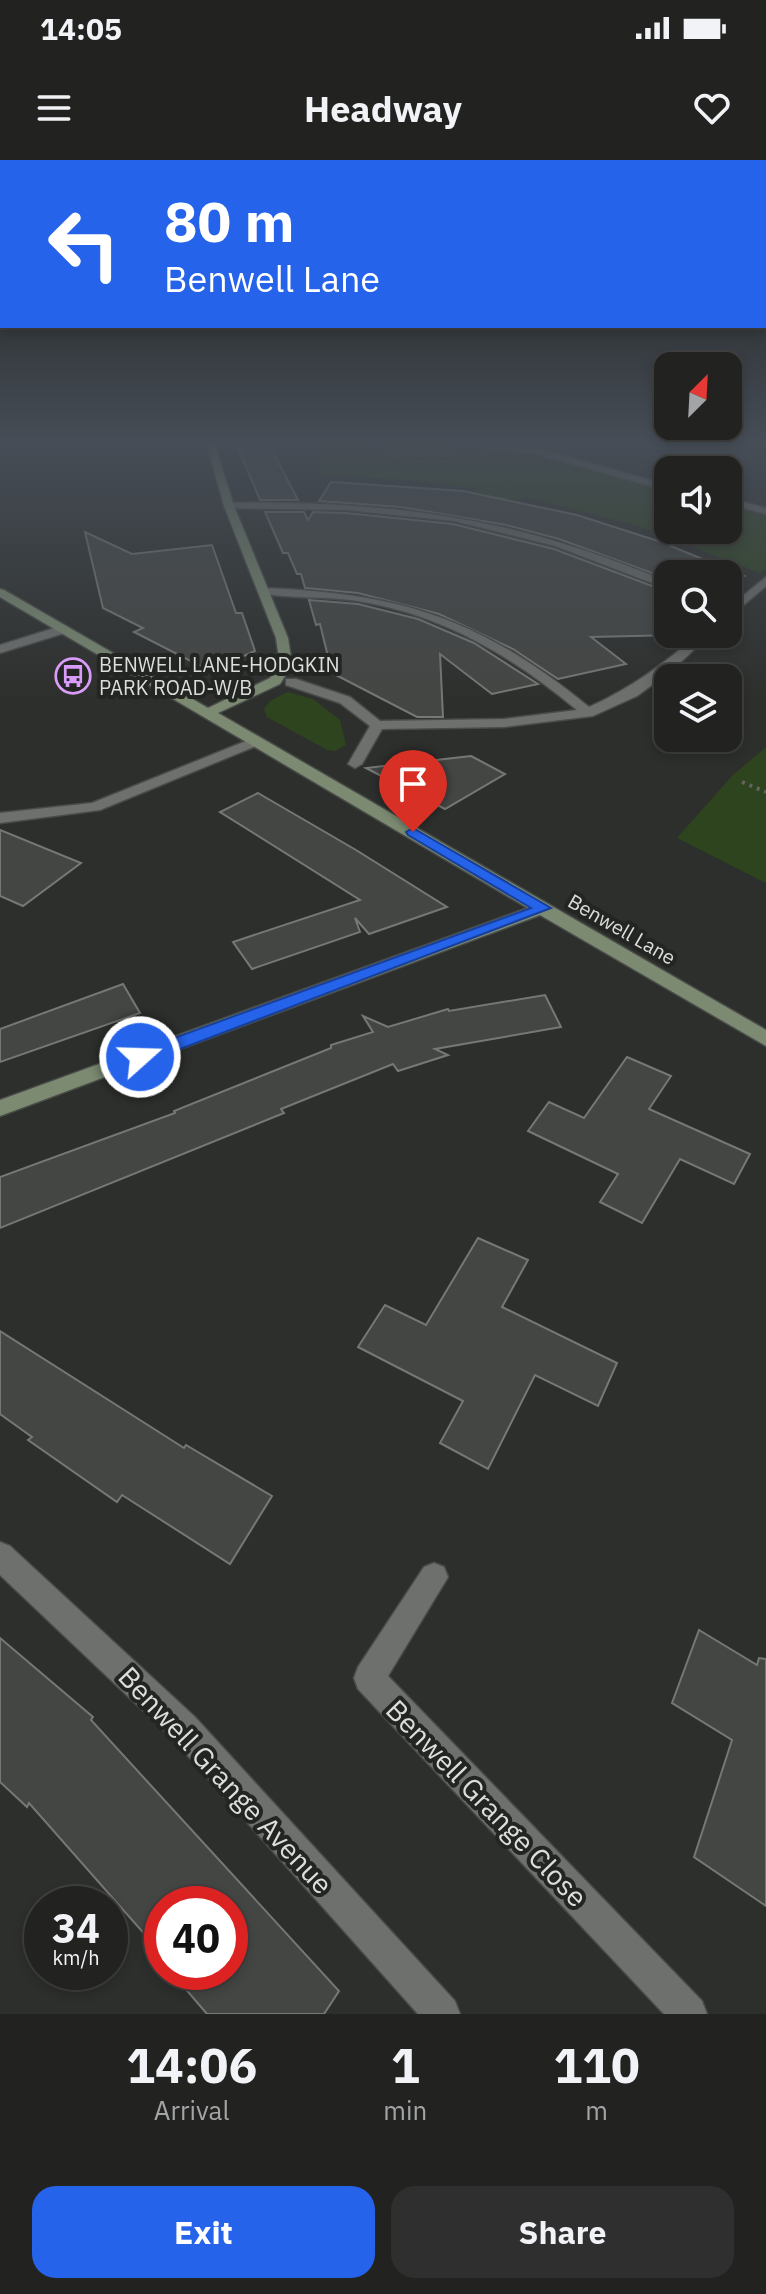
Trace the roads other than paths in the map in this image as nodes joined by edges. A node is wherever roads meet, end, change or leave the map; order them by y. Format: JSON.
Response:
{"nodes":[{"id":1,"x":238,"y":529,"type":"edge"},
{"id":2,"x":507,"y":529,"type":"edge"},
{"id":3,"x":654,"y":580,"type":"edge"},
{"id":4,"x":766,"y":580,"type":"edge"},
{"id":5,"x":263,"y":591,"type":"junction"},
{"id":6,"x":0,"y":592,"type":"edge"},
{"id":7,"x":742,"y":601,"type":"edge"},
{"id":8,"x":64,"y":629,"type":"junction"},
{"id":9,"x":689,"y":648,"type":"edge"},
{"id":10,"x":0,"y":649,"type":"edge"},
{"id":11,"x":291,"y":682,"type":"dead end"},
{"id":12,"x":208,"y":713,"type":"junction"},
{"id":13,"x":588,"y":713,"type":"junction"},
{"id":14,"x":377,"y":725,"type":"junction"},
{"id":15,"x":256,"y":741,"type":"junction"},
{"id":16,"x":355,"y":764,"type":"dead end"},
{"id":17,"x":0,"y":818,"type":"edge"},
{"id":18,"x":543,"y":908,"type":"junction"},
{"id":19,"x":766,"y":1039,"type":"edge"},
{"id":20,"x":0,"y":1108,"type":"edge"},
{"id":21,"x":0,"y":1556,"type":"edge"},
{"id":22,"x":434,"y":1577,"type":"dead end"},
{"id":23,"x":442,"y":2014,"type":"edge"},
{"id":24,"x":689,"y":2014,"type":"edge"}],
"edges":[{"from":1,"to":5,"type":"street"},
{"from":2,"to":3,"type":"street"},
{"from":4,"to":7,"type":"street"},
{"from":5,"to":12,"type":"street"},
{"from":5,"to":13,"type":"street"},
{"from":6,"to":8,"type":"street","name":"Benwell Lane"},
{"from":8,"to":10,"type":"street"},
{"from":8,"to":12,"type":"street","name":"Benwell Lane"},
{"from":9,"to":13,"type":"street"},
{"from":11,"to":14,"type":"street"},
{"from":12,"to":15,"type":"street","name":"Benwell Lane"},
{"from":13,"to":14,"type":"street"},
{"from":14,"to":16,"type":"street"},
{"from":15,"to":17,"type":"street"},
{"from":15,"to":18,"type":"street","name":"Benwell Lane"},
{"from":18,"to":19,"type":"street","name":"Benwell Lane"},
{"from":18,"to":20,"type":"street"},
{"from":21,"to":23,"type":"street","name":"Benwell Grange Avenue"},
{"from":22,"to":24,"type":"street","name":"Benwell Grange Close"}]}
